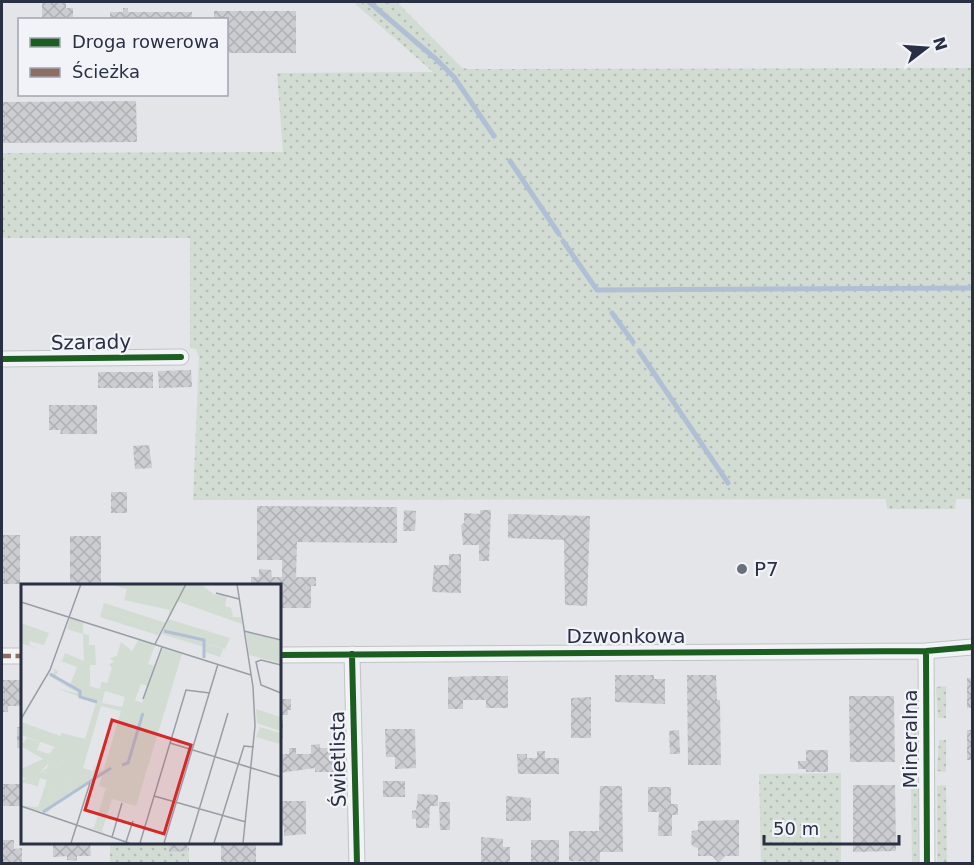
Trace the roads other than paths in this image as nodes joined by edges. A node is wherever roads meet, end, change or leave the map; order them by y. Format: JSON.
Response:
{"nodes":[{"id":1,"x":181,"y":357,"type":"dead end"},
{"id":2,"x":2,"y":359,"type":"edge"},
{"id":3,"x":972,"y":647,"type":"edge"},
{"id":4,"x":926,"y":651,"type":"junction"},
{"id":5,"x":352,"y":654,"type":"junction"},
{"id":6,"x":280,"y":655,"type":"edge"},
{"id":7,"x":2,"y":656,"type":"edge"},
{"id":8,"x":21,"y":656,"type":"edge"},
{"id":9,"x":357,"y":864,"type":"edge"},
{"id":10,"x":927,"y":864,"type":"edge"}],
"edges":[{"from":1,"to":2,"type":"street","name":"Szarady"},
{"from":3,"to":4,"type":"street","name":"Dzwonkowa"},
{"from":4,"to":5,"type":"street","name":"Dzwonkowa"},
{"from":4,"to":10,"type":"street","name":"Mineralna"},
{"from":5,"to":6,"type":"street","name":"Dzwonkowa"},
{"from":5,"to":9,"type":"street","name":"Świetlista"},
{"from":7,"to":8,"type":"street"}]}
